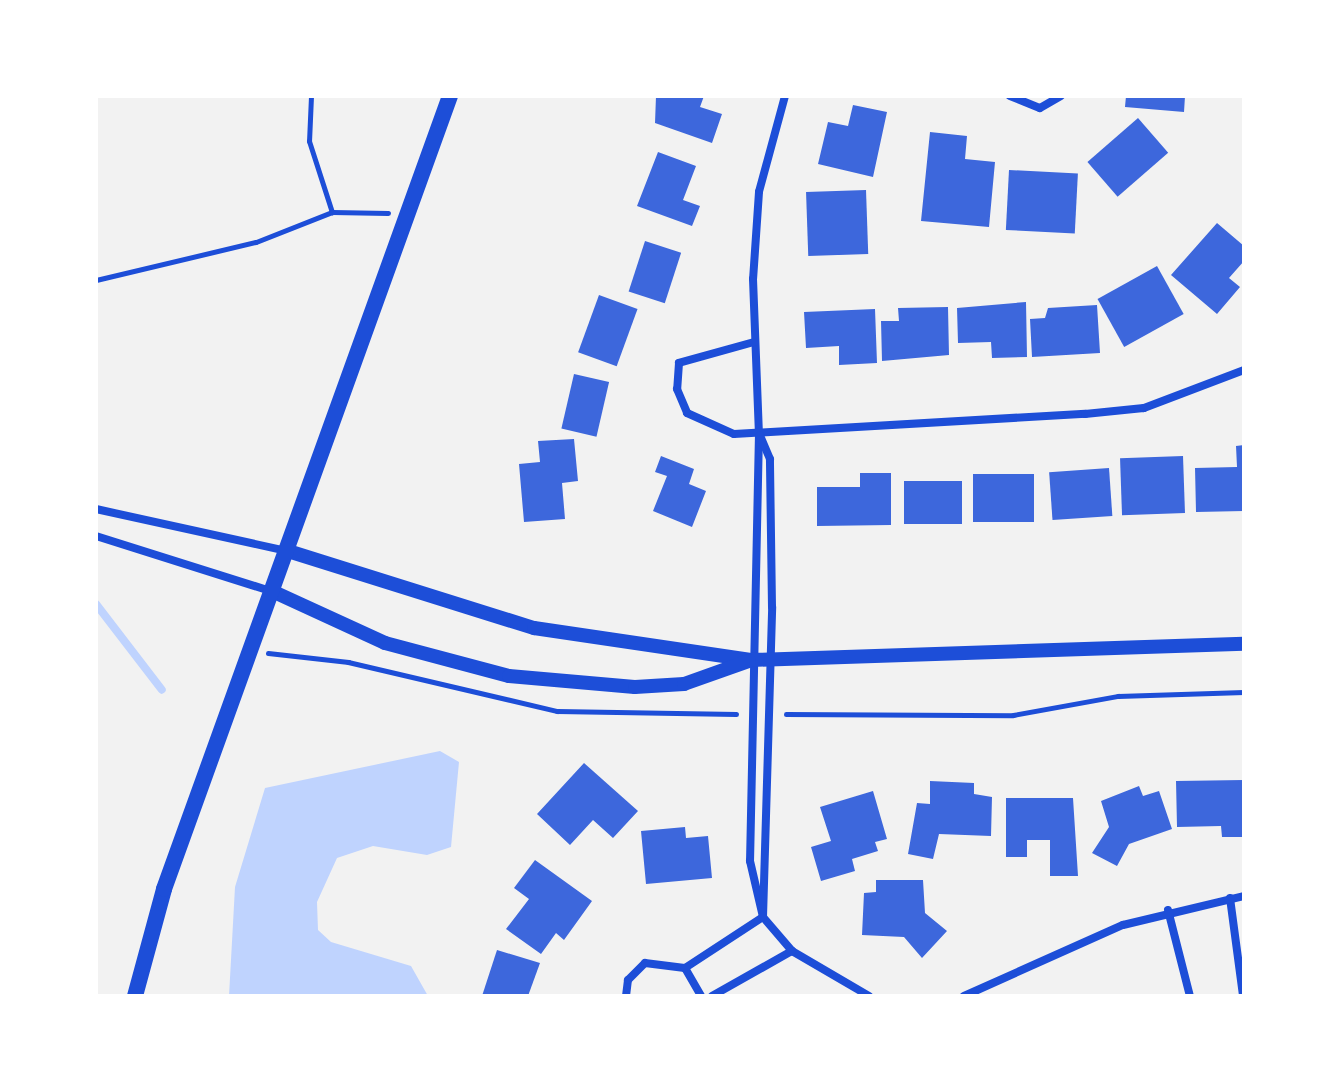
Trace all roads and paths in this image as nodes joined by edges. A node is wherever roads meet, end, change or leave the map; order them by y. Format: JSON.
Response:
{"nodes":[{"id":1,"x":311,"y":96,"type":"edge"},
{"id":2,"x":450,"y":96,"type":"edge"},
{"id":3,"x":785,"y":96,"type":"edge"},
{"id":4,"x":1010,"y":96,"type":"edge"},
{"id":5,"x":1061,"y":96,"type":"edge"},
{"id":6,"x":332,"y":212,"type":"junction"},
{"id":7,"x":405,"y":218,"type":"junction"},
{"id":8,"x":96,"y":280,"type":"edge"},
{"id":9,"x":754,"y":342,"type":"junction"},
{"id":10,"x":1242,"y":373,"type":"edge"},
{"id":11,"x":759,"y":433,"type":"junction"},
{"id":12,"x":96,"y":509,"type":"edge"},
{"id":13,"x":96,"y":536,"type":"edge"},
{"id":14,"x":288,"y":551,"type":"junction"},
{"id":15,"x":274,"y":592,"type":"junction"},
{"id":16,"x":1244,"y":644,"type":"edge"},
{"id":17,"x":751,"y":660,"type":"junction"},
{"id":18,"x":772,"y":660,"type":"junction"},
{"id":19,"x":1244,"y":896,"type":"edge"},
{"id":20,"x":1230,"y":898,"type":"junction"},
{"id":21,"x":1168,"y":910,"type":"junction"},
{"id":22,"x":763,"y":917,"type":"junction"},
{"id":23,"x":792,"y":951,"type":"junction"},
{"id":24,"x":685,"y":968,"type":"junction"},
{"id":25,"x":135,"y":996,"type":"edge"},
{"id":26,"x":626,"y":996,"type":"edge"},
{"id":27,"x":701,"y":996,"type":"edge"},
{"id":28,"x":712,"y":996,"type":"edge"},
{"id":29,"x":869,"y":996,"type":"edge"},
{"id":30,"x":964,"y":996,"type":"edge"},
{"id":31,"x":1190,"y":996,"type":"edge"},
{"id":32,"x":1243,"y":996,"type":"edge"}],
"edges":[{"from":1,"to":6,"type":"path"},
{"from":2,"to":7,"type":"main road"},
{"from":3,"to":9,"type":"street"},
{"from":4,"to":5,"type":"street"},
{"from":6,"to":7,"type":"path"},
{"from":6,"to":8,"type":"path"},
{"from":7,"to":14,"type":"main road"},
{"from":9,"to":11,"type":"street"},
{"from":9,"to":11,"type":"street"},
{"from":10,"to":11,"type":"street"},
{"from":11,"to":17,"type":"street"},
{"from":11,"to":18,"type":"street"},
{"from":12,"to":14,"type":"street"},
{"from":13,"to":15,"type":"street"},
{"from":14,"to":15,"type":"main road"},
{"from":14,"to":17,"type":"street"},
{"from":15,"to":17,"type":"street"},
{"from":15,"to":25,"type":"main road"},
{"from":16,"to":18,"type":"street"},
{"from":17,"to":18,"type":"street"},
{"from":17,"to":22,"type":"street"},
{"from":18,"to":22,"type":"street"},
{"from":19,"to":20,"type":"street"},
{"from":20,"to":21,"type":"street"},
{"from":20,"to":32,"type":"street"},
{"from":21,"to":30,"type":"street"},
{"from":21,"to":31,"type":"street"},
{"from":22,"to":23,"type":"street"},
{"from":22,"to":24,"type":"street"},
{"from":23,"to":28,"type":"street"},
{"from":23,"to":29,"type":"street"},
{"from":24,"to":26,"type":"street"},
{"from":24,"to":27,"type":"street"}]}
